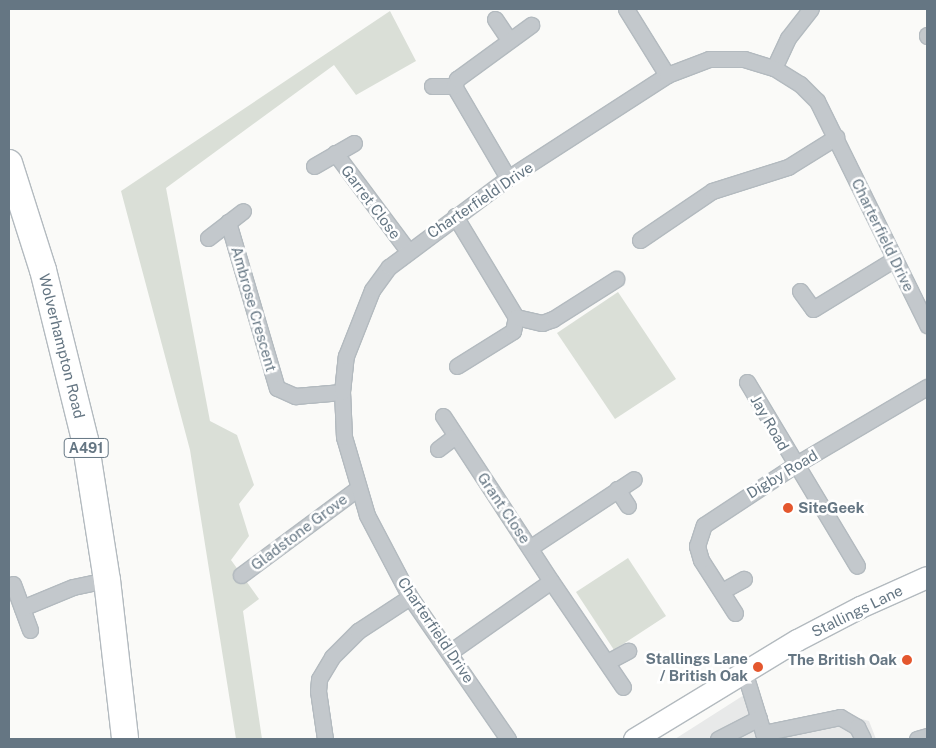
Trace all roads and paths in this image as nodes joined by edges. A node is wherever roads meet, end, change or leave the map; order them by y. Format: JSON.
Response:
{"nodes":[{"id":1,"x":626,"y":9,"type":"edge"},
{"id":2,"x":811,"y":9,"type":"edge"},
{"id":3,"x":495,"y":19,"type":"dead end"},
{"id":4,"x":531,"y":25,"type":"dead end"},
{"id":5,"x":509,"y":40,"type":"junction"},
{"id":6,"x":774,"y":68,"type":"junction"},
{"id":7,"x":667,"y":74,"type":"junction"},
{"id":8,"x":432,"y":86,"type":"dead end"},
{"id":9,"x":454,"y":86,"type":"junction"},
{"id":10,"x":836,"y":137,"type":"junction"},
{"id":11,"x":354,"y":143,"type":"dead end"},
{"id":12,"x":335,"y":153,"type":"junction"},
{"id":13,"x":9,"y":163,"type":"edge"},
{"id":14,"x":314,"y":166,"type":"dead end"},
{"id":15,"x":508,"y":178,"type":"junction"},
{"id":16,"x":244,"y":211,"type":"dead end"},
{"id":17,"x":455,"y":216,"type":"junction"},
{"id":18,"x":228,"y":222,"type":"junction"},
{"id":19,"x":208,"y":238,"type":"dead end"},
{"id":20,"x":640,"y":240,"type":"dead end"},
{"id":21,"x":408,"y":250,"type":"junction"},
{"id":22,"x":893,"y":260,"type":"junction"},
{"id":23,"x":616,"y":279,"type":"dead end"},
{"id":24,"x":800,"y":291,"type":"dead end"},
{"id":25,"x":516,"y":317,"type":"junction"},
{"id":26,"x":927,"y":325,"type":"edge"},
{"id":27,"x":456,"y":366,"type":"dead end"},
{"id":28,"x":747,"y":382,"type":"dead end"},
{"id":29,"x":927,"y":387,"type":"edge"},
{"id":30,"x":342,"y":392,"type":"junction"},
{"id":31,"x":443,"y":416,"type":"dead end"},
{"id":32,"x":455,"y":436,"type":"junction"},
{"id":33,"x":438,"y":449,"type":"dead end"},
{"id":34,"x":795,"y":465,"type":"junction"},
{"id":35,"x":634,"y":479,"type":"dead end"},
{"id":36,"x":357,"y":489,"type":"junction"},
{"id":37,"x":617,"y":490,"type":"junction"},
{"id":38,"x":628,"y":506,"type":"dead end"},
{"id":39,"x":531,"y":547,"type":"junction"},
{"id":40,"x":857,"y":566,"type":"dead end"},
{"id":41,"x":241,"y":575,"type":"dead end"},
{"id":42,"x":927,"y":577,"type":"edge"},
{"id":43,"x":744,"y":579,"type":"dead end"},
{"id":44,"x":107,"y":580,"type":"junction"},
{"id":45,"x":551,"y":581,"type":"junction"},
{"id":46,"x":13,"y":584,"type":"dead end"},
{"id":47,"x":722,"y":591,"type":"junction"},
{"id":48,"x":410,"y":597,"type":"junction"},
{"id":49,"x":22,"y":608,"type":"junction"},
{"id":50,"x":735,"y":613,"type":"dead end"},
{"id":51,"x":30,"y":630,"type":"dead end"},
{"id":52,"x":628,"y":651,"type":"dead end"},
{"id":53,"x":450,"y":652,"type":"junction"},
{"id":54,"x":608,"y":662,"type":"junction"},
{"id":55,"x":744,"y":671,"type":"junction"},
{"id":56,"x":623,"y":687,"type":"dead end"},
{"id":57,"x":759,"y":718,"type":"junction"},
{"id":58,"x":764,"y":736,"type":"edge"},
{"id":59,"x":927,"y":736,"type":"edge"},
{"id":60,"x":125,"y":739,"type":"edge"},
{"id":61,"x":325,"y":739,"type":"edge"},
{"id":62,"x":508,"y":739,"type":"edge"},
{"id":63,"x":634,"y":739,"type":"edge"},
{"id":64,"x":718,"y":739,"type":"edge"},
{"id":65,"x":864,"y":739,"type":"edge"},
{"id":66,"x":917,"y":739,"type":"edge"}],
"edges":[{"from":1,"to":7,"type":"street"},
{"from":2,"to":6,"type":"street"},
{"from":3,"to":5,"type":"street"},
{"from":4,"to":5,"type":"street"},
{"from":5,"to":9,"type":"street"},
{"from":6,"to":7,"type":"street","name":"Charterfield Drive"},
{"from":6,"to":10,"type":"street","name":"Charterfield Drive"},
{"from":7,"to":15,"type":"street","name":"Charterfield Drive"},
{"from":8,"to":9,"type":"street"},
{"from":9,"to":15,"type":"street"},
{"from":10,"to":20,"type":"street"},
{"from":10,"to":22,"type":"street","name":"Charterfield Drive"},
{"from":11,"to":12,"type":"street","name":"Garret Close"},
{"from":12,"to":14,"type":"street","name":"Garret Close"},
{"from":12,"to":21,"type":"street","name":"Garret Close"},
{"from":13,"to":44,"type":"highway","name":"Wolverhampton Road","number":"A491"},
{"from":15,"to":17,"type":"street","name":"Charterfield Drive"},
{"from":16,"to":18,"type":"street"},
{"from":17,"to":21,"type":"street","name":"Charterfield Drive"},
{"from":17,"to":25,"type":"street"},
{"from":18,"to":19,"type":"street"},
{"from":18,"to":30,"type":"street","name":"Ambrose Crescent"},
{"from":21,"to":30,"type":"street","name":"Charterfield Drive"},
{"from":22,"to":24,"type":"street"},
{"from":22,"to":26,"type":"street","name":"Charterfield Drive"},
{"from":23,"to":25,"type":"street"},
{"from":25,"to":27,"type":"street"},
{"from":28,"to":34,"type":"street","name":"Jay Road"},
{"from":29,"to":34,"type":"street","name":"Digby Road"},
{"from":30,"to":36,"type":"street","name":"Charterfield Drive"},
{"from":31,"to":32,"type":"street","name":"Grant Close"},
{"from":32,"to":33,"type":"street"},
{"from":32,"to":39,"type":"street","name":"Grant Close"},
{"from":34,"to":40,"type":"street","name":"Jay Road"},
{"from":34,"to":47,"type":"street","name":"Digby Road"},
{"from":35,"to":37,"type":"street"},
{"from":36,"to":41,"type":"street","name":"Gladstone Grove"},
{"from":36,"to":48,"type":"street","name":"Charterfield Drive"},
{"from":37,"to":38,"type":"street"},
{"from":37,"to":39,"type":"street"},
{"from":39,"to":45,"type":"street","name":"Grant Close"},
{"from":42,"to":55,"type":"main road","name":"Stallings Lane"},
{"from":43,"to":47,"type":"street"},
{"from":44,"to":49,"type":"street"},
{"from":44,"to":60,"type":"highway","name":"Wolverhampton Road","number":"A491"},
{"from":45,"to":53,"type":"street"},
{"from":45,"to":54,"type":"street","name":"Grant Close"},
{"from":46,"to":49,"type":"street"},
{"from":47,"to":50,"type":"street","name":"Digby Road"},
{"from":48,"to":53,"type":"street","name":"Charterfield Drive"},
{"from":48,"to":61,"type":"street"},
{"from":49,"to":51,"type":"street"},
{"from":52,"to":54,"type":"street"},
{"from":53,"to":62,"type":"street","name":"Charterfield Drive"},
{"from":54,"to":56,"type":"street","name":"Grant Close"},
{"from":55,"to":57,"type":"street"},
{"from":55,"to":63,"type":"main road","name":"Stallings Lane"},
{"from":57,"to":58,"type":"street"},
{"from":57,"to":64,"type":"street"},
{"from":58,"to":65,"type":"street"},
{"from":59,"to":66,"type":"street"}]}
